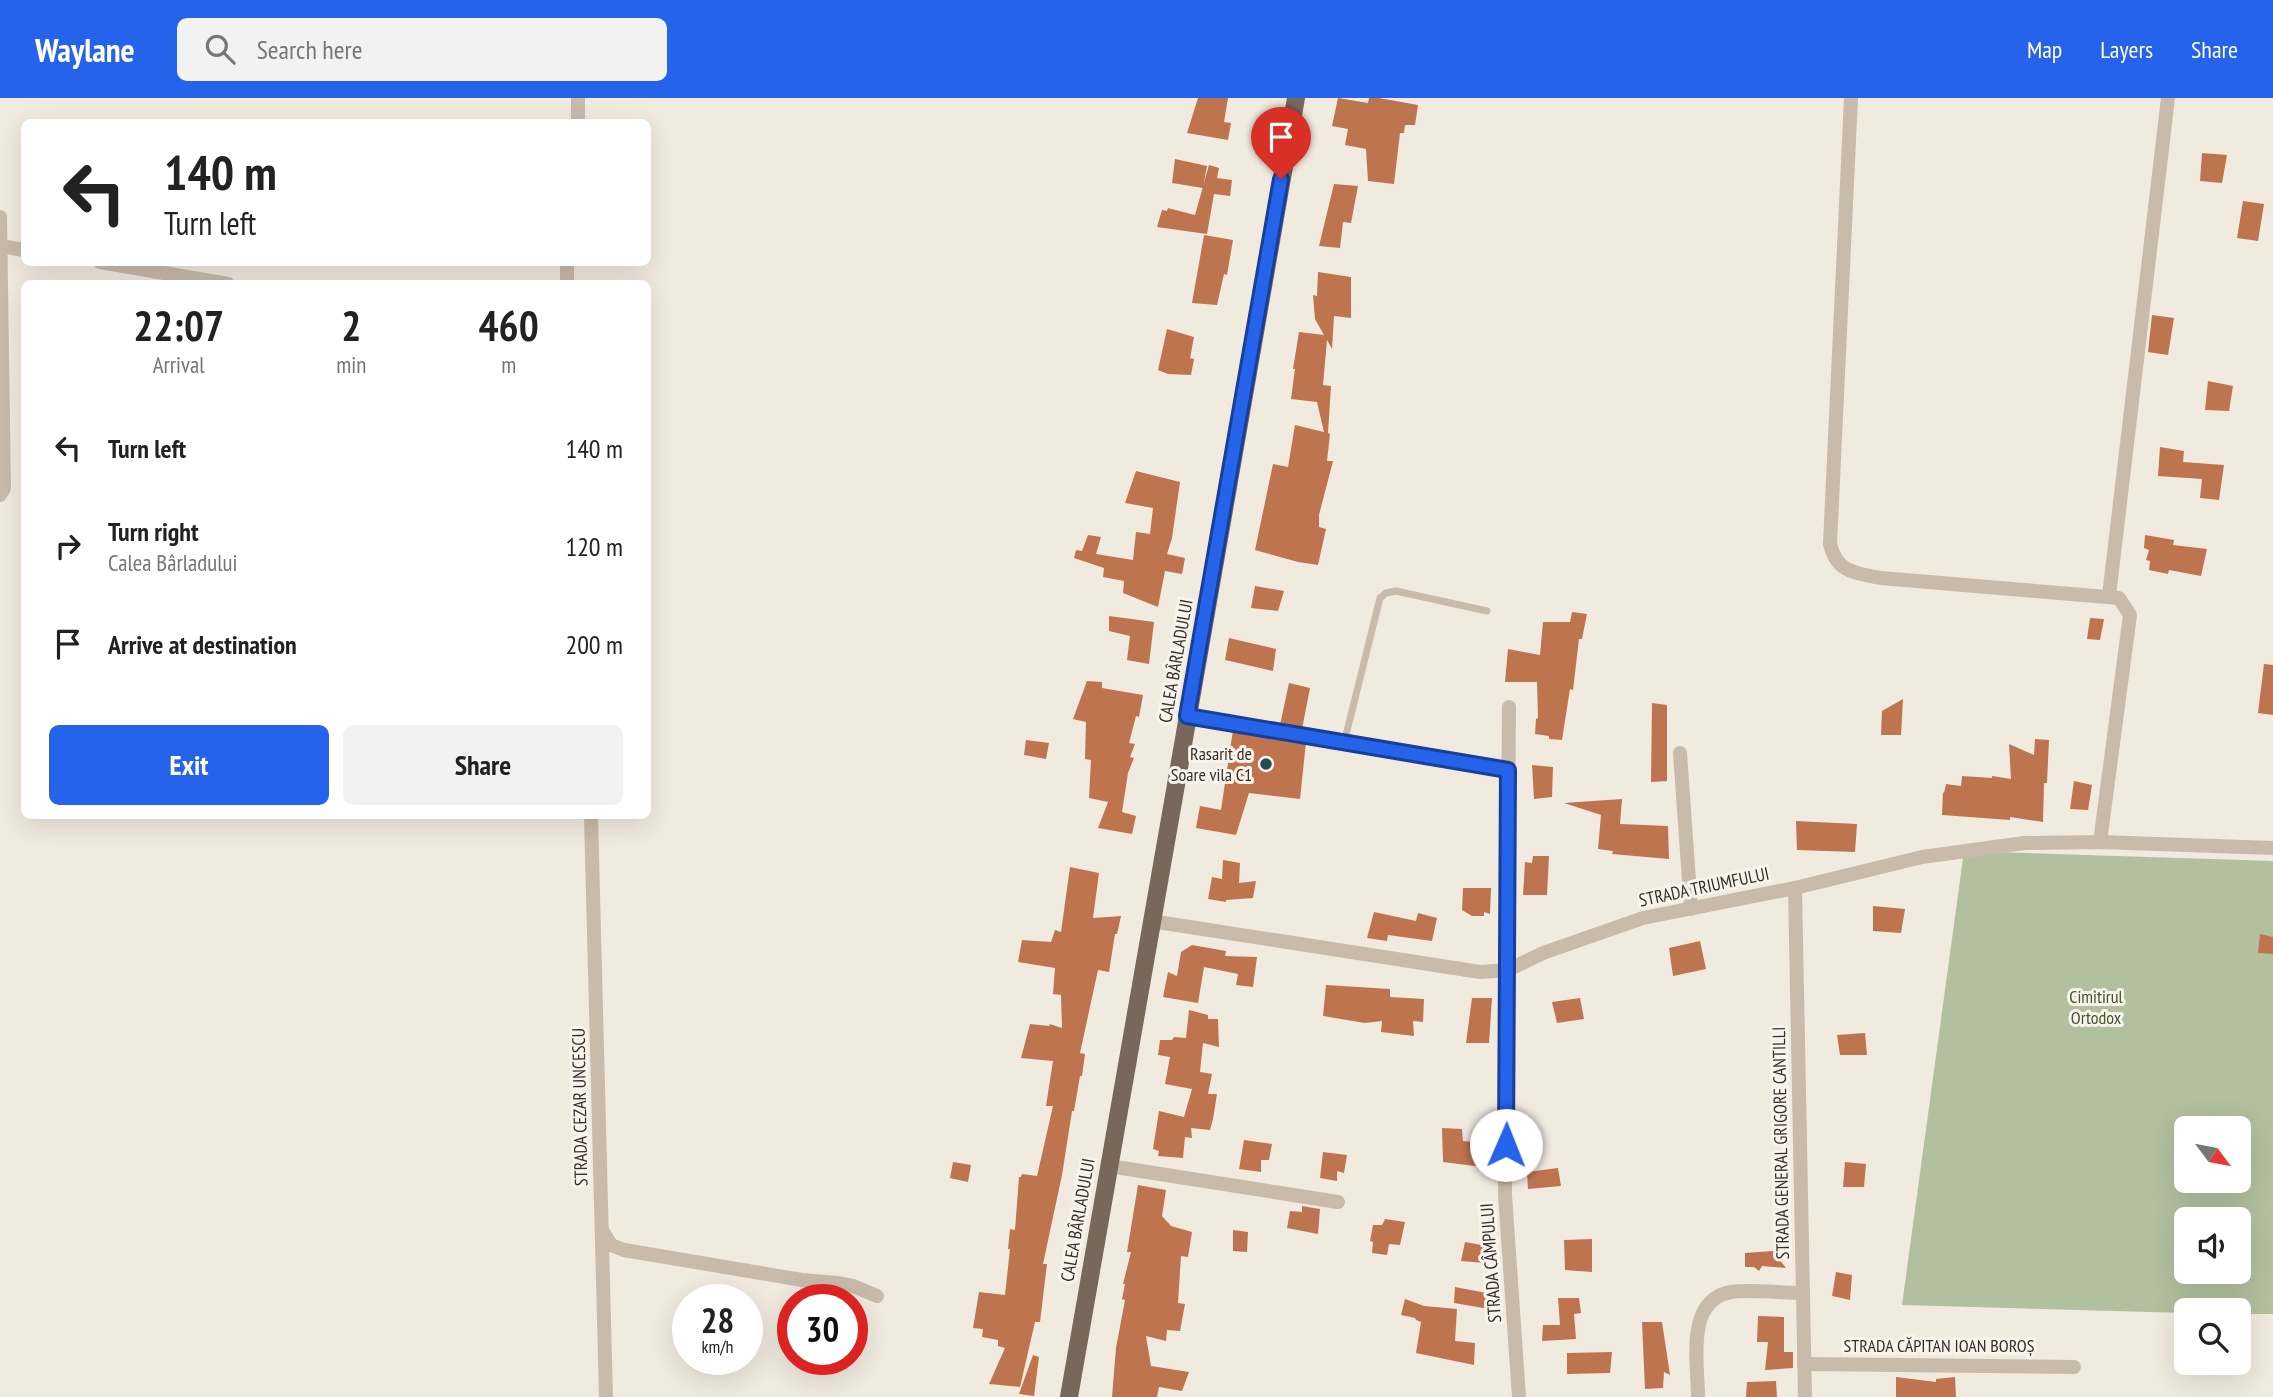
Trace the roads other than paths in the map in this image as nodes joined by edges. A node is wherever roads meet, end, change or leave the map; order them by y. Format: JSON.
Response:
{"nodes":[{"id":1,"x":578,"y":98,"type":"edge"},
{"id":2,"x":1296,"y":98,"type":"edge"},
{"id":3,"x":1851,"y":98,"type":"edge"},
{"id":4,"x":2168,"y":98,"type":"edge"},
{"id":5,"x":578,"y":119,"type":"edge"},
{"id":6,"x":0,"y":217,"type":"edge"},
{"id":7,"x":1,"y":246,"type":"edge"},
{"id":8,"x":21,"y":249,"type":"edge"},
{"id":9,"x":123,"y":266,"type":"edge"},
{"id":10,"x":205,"y":280,"type":"edge"},
{"id":11,"x":2,"y":491,"type":"edge"},
{"id":12,"x":2109,"y":596,"type":"junction"},
{"id":13,"x":1487,"y":611,"type":"dead end"},
{"id":14,"x":1509,"y":707,"type":"dead end"},
{"id":15,"x":1187,"y":716,"type":"junction"},
{"id":16,"x":1344,"y":743,"type":"junction"},
{"id":17,"x":1679,"y":753,"type":"dead end"},
{"id":18,"x":1508,"y":770,"type":"junction"},
{"id":19,"x":591,"y":819,"type":"edge"},
{"id":20,"x":2100,"y":842,"type":"junction"},
{"id":21,"x":2273,"y":848,"type":"edge"},
{"id":22,"x":1795,"y":888,"type":"junction"},
{"id":23,"x":1691,"y":909,"type":"junction"},
{"id":24,"x":1151,"y":921,"type":"junction"},
{"id":25,"x":1508,"y":970,"type":"junction"},
{"id":26,"x":1109,"y":1166,"type":"junction"},
{"id":27,"x":1338,"y":1202,"type":"dead end"},
{"id":28,"x":603,"y":1231,"type":"junction"},
{"id":29,"x":1802,"y":1293,"type":"junction"},
{"id":30,"x":877,"y":1296,"type":"dead end"},
{"id":31,"x":1804,"y":1364,"type":"junction"},
{"id":32,"x":2074,"y":1367,"type":"dead end"},
{"id":33,"x":606,"y":1397,"type":"edge"},
{"id":34,"x":1069,"y":1397,"type":"edge"},
{"id":35,"x":1519,"y":1397,"type":"edge"},
{"id":36,"x":1698,"y":1397,"type":"edge"},
{"id":37,"x":1805,"y":1397,"type":"edge"}],
"edges":[{"from":1,"to":5,"type":"street"},
{"from":2,"to":15,"type":"main road","name":"CALEA BÂRLADULUI"},
{"from":3,"to":12,"type":"street"},
{"from":4,"to":12,"type":"street"},
{"from":6,"to":7,"type":"street"},
{"from":7,"to":8,"type":"street"},
{"from":7,"to":11,"type":"street"},
{"from":9,"to":10,"type":"street"},
{"from":12,"to":20,"type":"street"},
{"from":13,"to":16,"type":"lane"},
{"from":14,"to":18,"type":"street","name":"STRADA CÂMPULUI"},
{"from":15,"to":16,"type":"lane"},
{"from":15,"to":24,"type":"main road","name":"CALEA BÂRLADULUI"},
{"from":16,"to":18,"type":"lane"},
{"from":17,"to":23,"type":"street"},
{"from":18,"to":25,"type":"street","name":"STRADA CÂMPULUI"},
{"from":19,"to":28,"type":"street","name":"STRADA CEZAR UNCESCU"},
{"from":20,"to":21,"type":"street","name":"STRADA TRIUMFULUI"},
{"from":20,"to":22,"type":"street","name":"STRADA TRIUMFULUI"},
{"from":22,"to":23,"type":"street","name":"STRADA TRIUMFULUI"},
{"from":22,"to":29,"type":"street","name":"STRADA GENERAL GRIGORE CANTILLI"},
{"from":23,"to":25,"type":"street","name":"STRADA TRIUMFULUI"},
{"from":24,"to":25,"type":"street","name":"STRADA TRIUMFULUI"},
{"from":24,"to":26,"type":"main road","name":"CALEA BÂRLADULUI"},
{"from":25,"to":35,"type":"street","name":"STRADA CÂMPULUI"},
{"from":26,"to":27,"type":"street"},
{"from":26,"to":34,"type":"main road","name":"CALEA BÂRLADULUI"},
{"from":28,"to":30,"type":"street"},
{"from":28,"to":33,"type":"street","name":"STRADA CEZAR UNCESCU"},
{"from":29,"to":31,"type":"street","name":"STRADA GENERAL GRIGORE CANTILLI"},
{"from":29,"to":36,"type":"street"},
{"from":31,"to":32,"type":"street","name":"STRADA CĂPITAN IOAN BOROȘ"},
{"from":31,"to":37,"type":"street","name":"STRADA GENERAL GRIGORE CANTILLI"}]}
